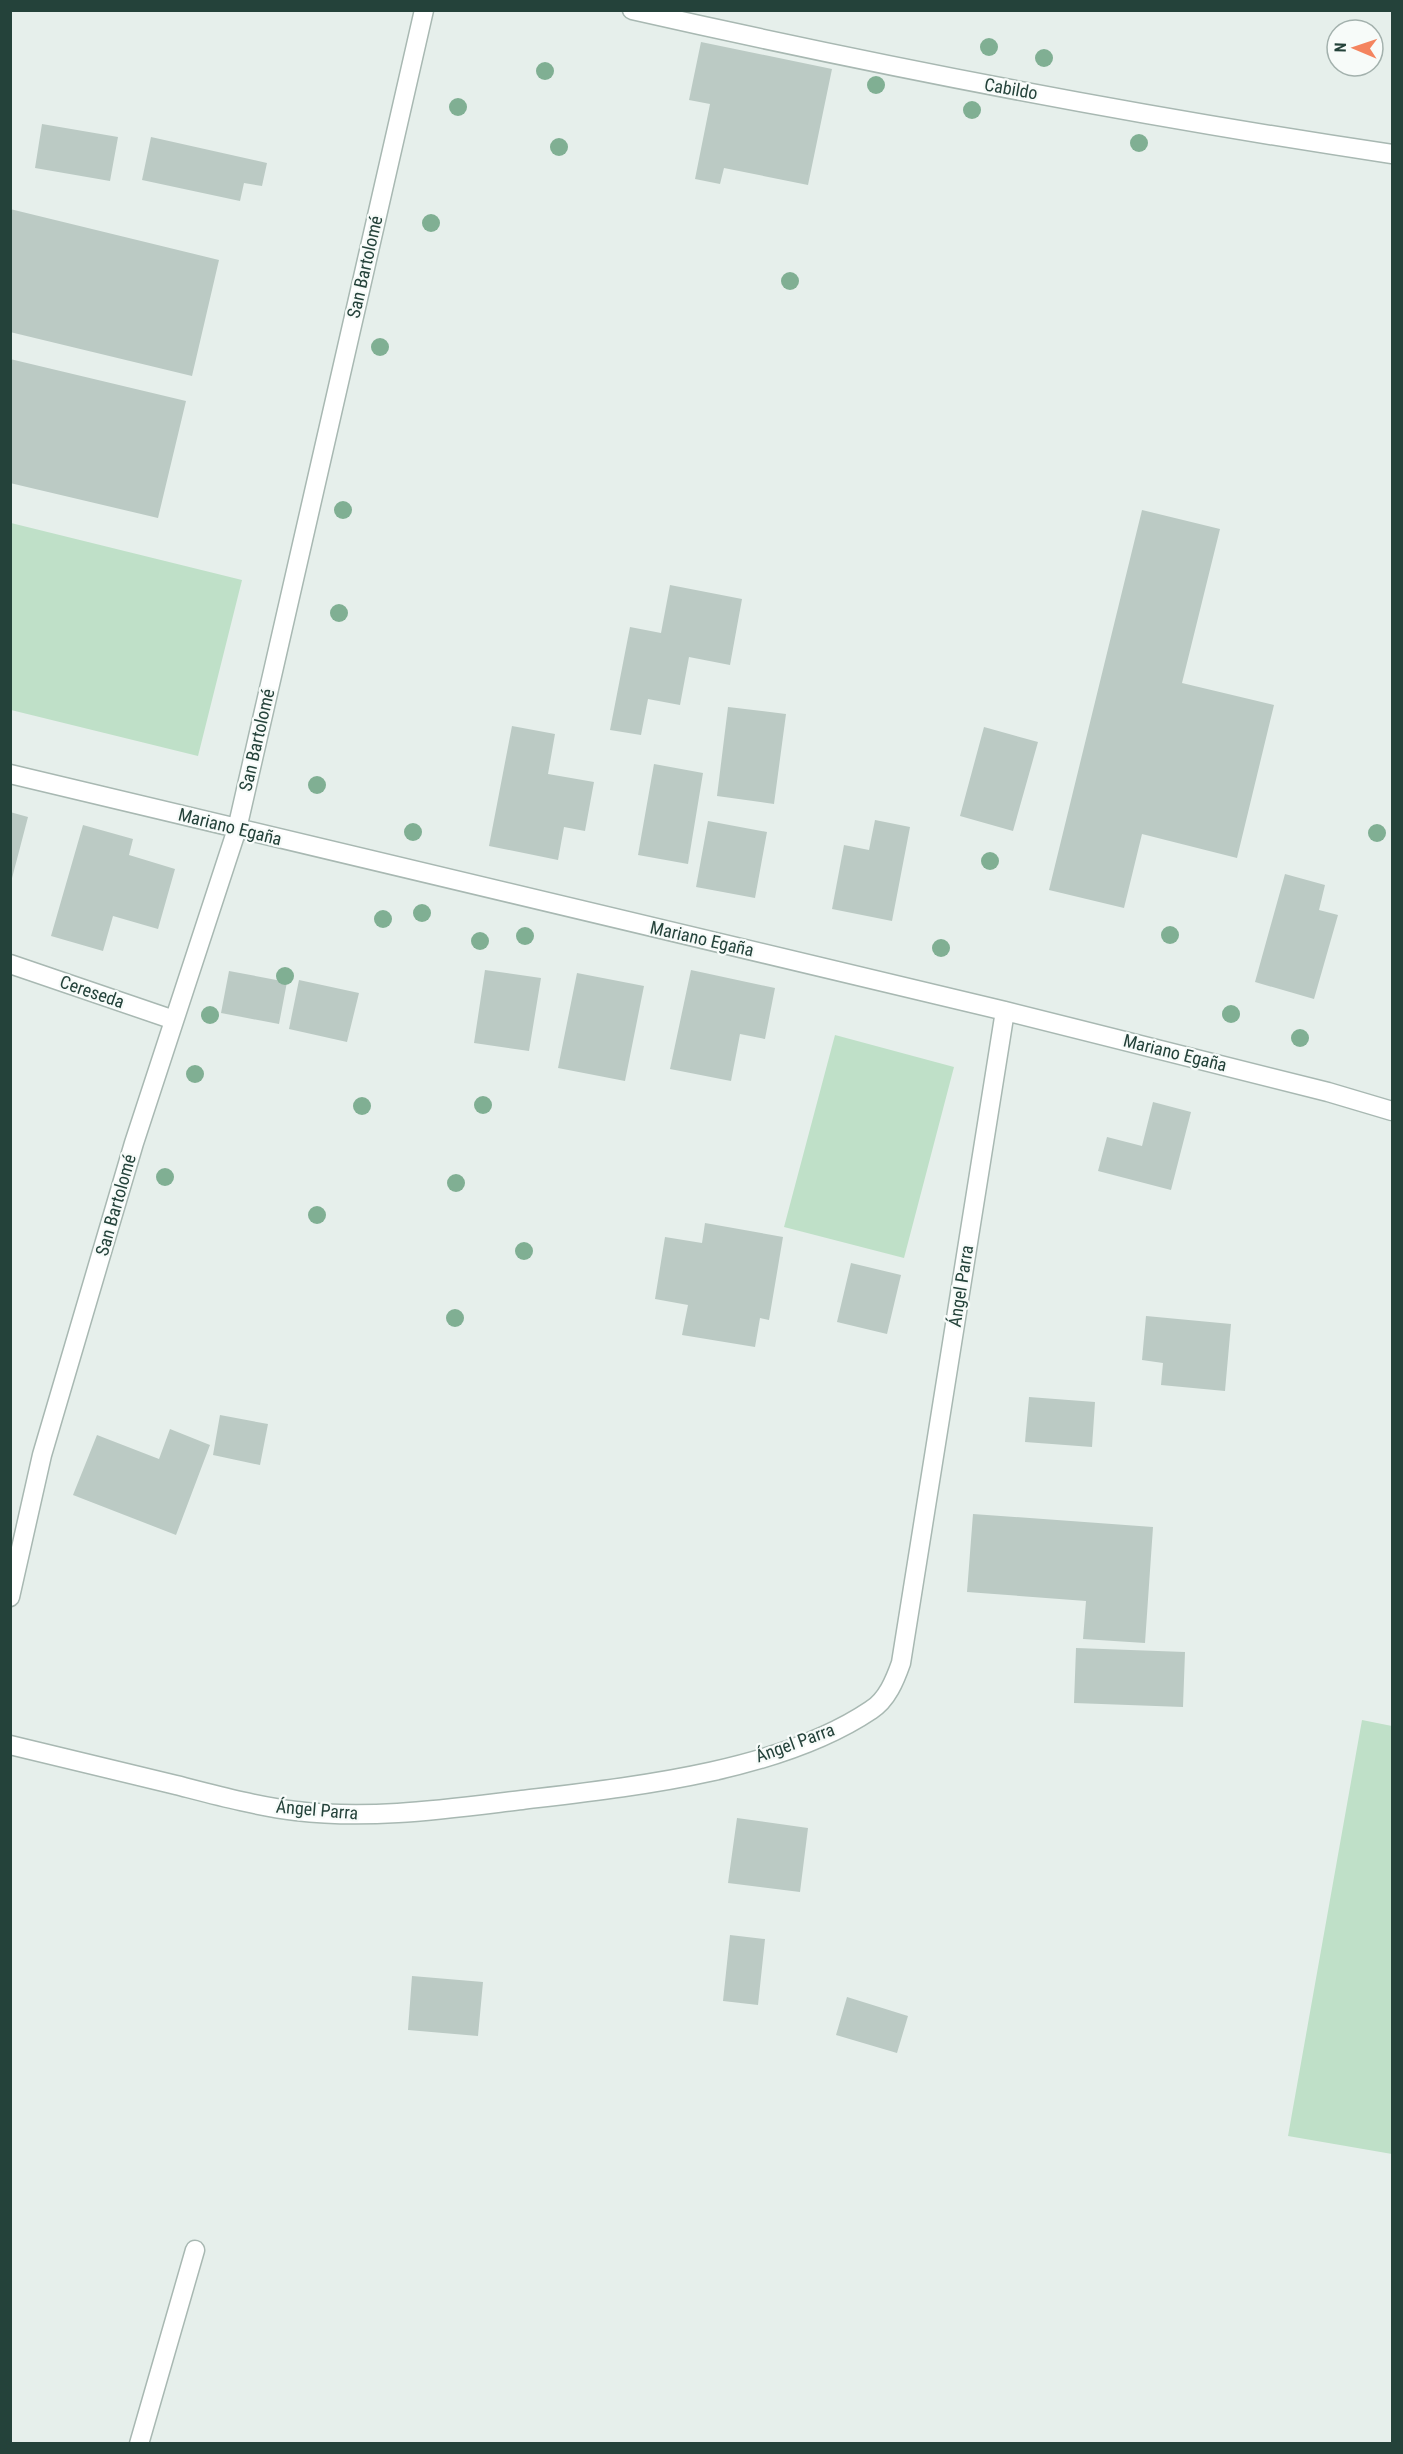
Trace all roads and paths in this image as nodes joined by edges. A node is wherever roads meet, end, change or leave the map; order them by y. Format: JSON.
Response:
{"nodes":[{"id":1,"x":424,"y":10,"type":"edge"},
{"id":2,"x":632,"y":10,"type":"edge"},
{"id":3,"x":1392,"y":154,"type":"edge"},
{"id":4,"x":10,"y":774,"type":"edge"},
{"id":5,"x":237,"y":829,"type":"junction"},
{"id":6,"x":10,"y":964,"type":"edge"},
{"id":7,"x":1005,"y":1011,"type":"junction"},
{"id":8,"x":174,"y":1020,"type":"junction"},
{"id":9,"x":1392,"y":1111,"type":"edge"},
{"id":10,"x":10,"y":1598,"type":"edge"},
{"id":11,"x":10,"y":1745,"type":"edge"},
{"id":12,"x":195,"y":2250,"type":"dead end"},
{"id":13,"x":139,"y":2444,"type":"edge"}],
"edges":[{"from":1,"to":5,"type":"street","name":"San Bartolomé"},
{"from":2,"to":3,"type":"street","name":"Cabildo"},
{"from":4,"to":5,"type":"street","name":"Mariano Egaña"},
{"from":5,"to":7,"type":"street","name":"Mariano Egaña"},
{"from":5,"to":8,"type":"street","name":"San Bartolomé"},
{"from":6,"to":8,"type":"street","name":"Cereseda"},
{"from":7,"to":9,"type":"street","name":"Mariano Egaña"},
{"from":7,"to":11,"type":"street","name":"Ángel Parra"},
{"from":8,"to":10,"type":"street","name":"San Bartolomé"},
{"from":12,"to":13,"type":"street"}]}
